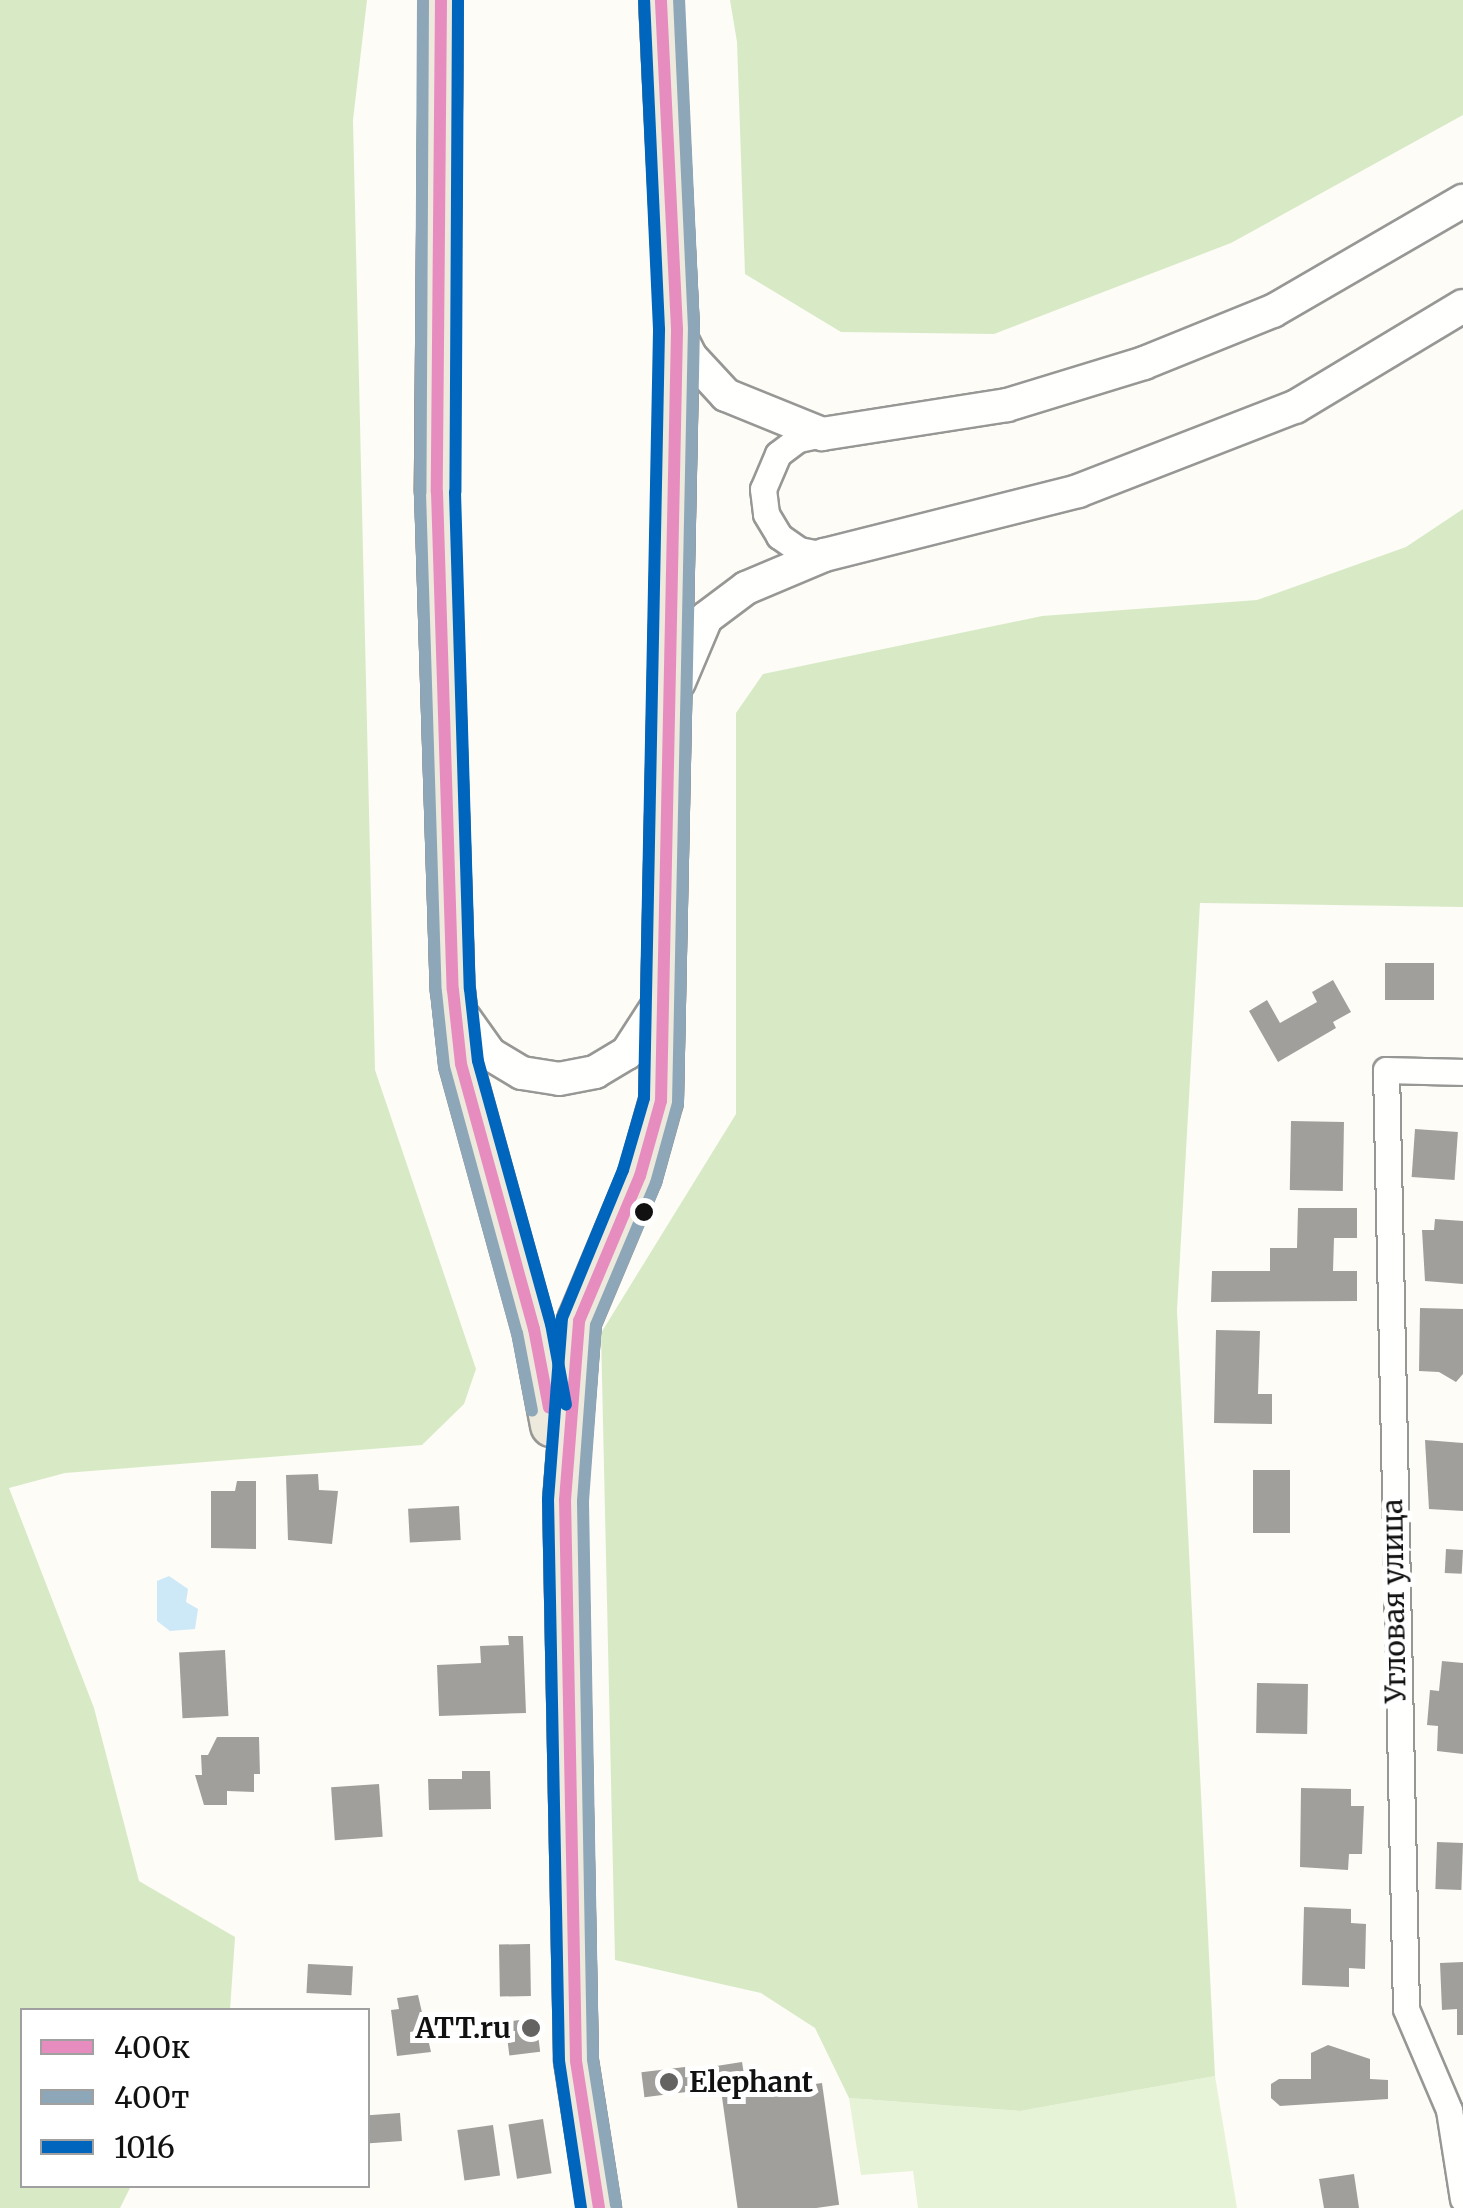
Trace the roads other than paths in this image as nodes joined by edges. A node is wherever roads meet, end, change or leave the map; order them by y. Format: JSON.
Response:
{"nodes":[{"id":1,"x":441,"y":0,"type":"edge"},
{"id":2,"x":661,"y":0,"type":"edge"},
{"id":3,"x":1463,"y":202,"type":"edge"},
{"id":4,"x":1463,"y":306,"type":"edge"},
{"id":5,"x":677,"y":329,"type":"junction"},
{"id":6,"x":822,"y":434,"type":"junction"},
{"id":7,"x":824,"y":555,"type":"junction"},
{"id":8,"x":672,"y":705,"type":"junction"},
{"id":9,"x":666,"y":978,"type":"junction"},
{"id":10,"x":453,"y":990,"type":"junction"},
{"id":11,"x":1463,"y":1072,"type":"edge"},
{"id":12,"x":565,"y":1500,"type":"junction"},
{"id":13,"x":1463,"y":2199,"type":"edge"},
{"id":14,"x":599,"y":2208,"type":"edge"}],
"edges":[{"from":1,"to":10,"type":"main road"},
{"from":2,"to":5,"type":"main road"},
{"from":3,"to":6,"type":"street"},
{"from":4,"to":7,"type":"street"},
{"from":5,"to":6,"type":"street"},
{"from":5,"to":8,"type":"main road"},
{"from":6,"to":7,"type":"street"},
{"from":7,"to":8,"type":"street"},
{"from":8,"to":9,"type":"main road"},
{"from":9,"to":10,"type":"street"},
{"from":9,"to":12,"type":"main road"},
{"from":10,"to":12,"type":"main road"},
{"from":11,"to":13,"type":"street","name":"Угловая улица"},
{"from":12,"to":14,"type":"main road"}]}
